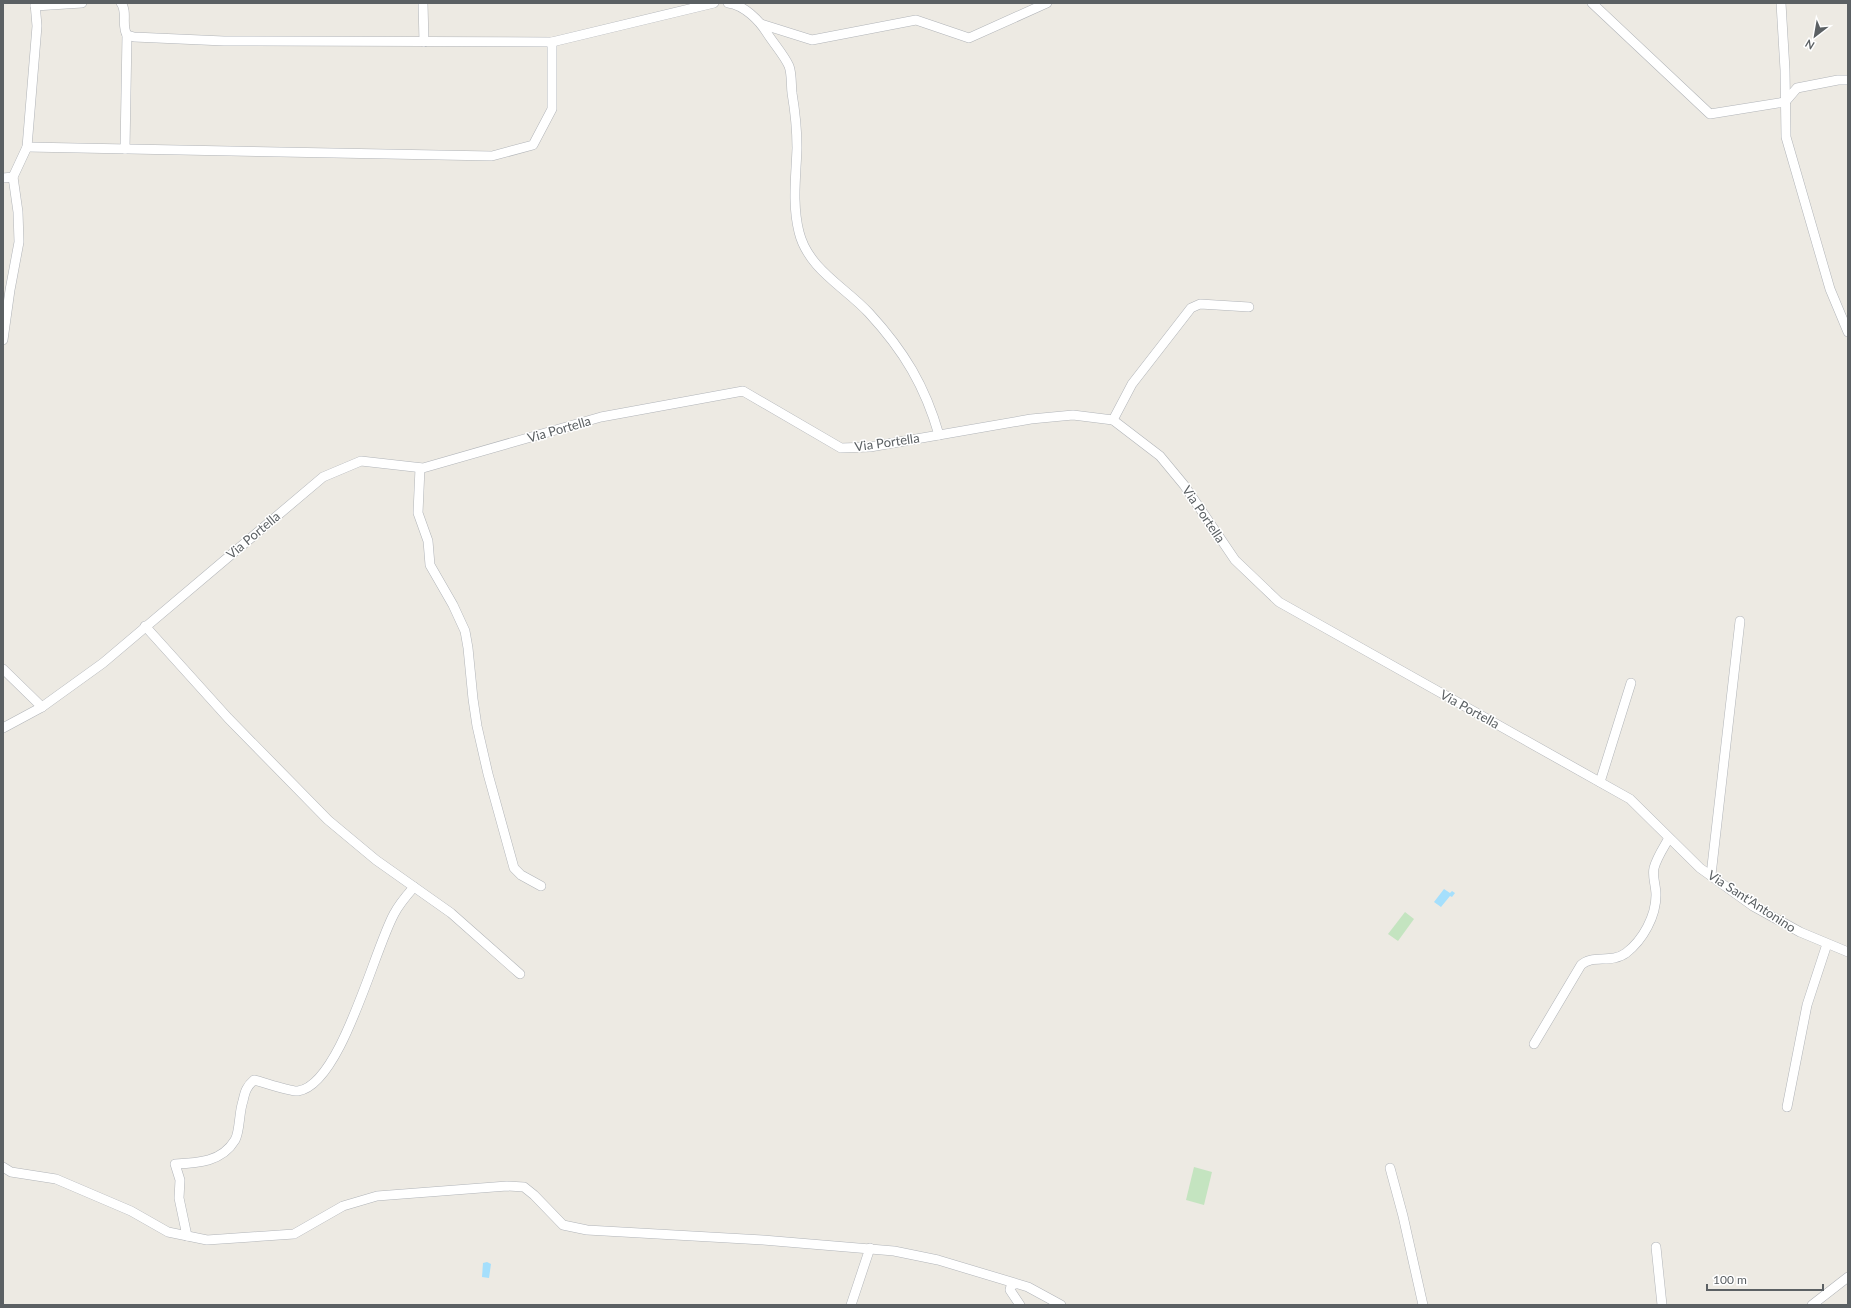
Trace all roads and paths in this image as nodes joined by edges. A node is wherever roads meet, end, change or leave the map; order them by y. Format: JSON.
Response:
{"nodes":[{"id":1,"x":82,"y":3,"type":"edge"},
{"id":2,"x":121,"y":3,"type":"edge"},
{"id":3,"x":423,"y":3,"type":"edge"},
{"id":4,"x":714,"y":3,"type":"edge"},
{"id":5,"x":731,"y":3,"type":"edge"},
{"id":6,"x":1048,"y":3,"type":"edge"},
{"id":7,"x":1592,"y":3,"type":"edge"},
{"id":8,"x":1781,"y":3,"type":"edge"},
{"id":9,"x":35,"y":4,"type":"edge"},
{"id":10,"x":761,"y":24,"type":"junction"},
{"id":11,"x":127,"y":35,"type":"junction"},
{"id":12,"x":424,"y":42,"type":"junction"},
{"id":13,"x":552,"y":42,"type":"junction"},
{"id":14,"x":1848,"y":80,"type":"edge"},
{"id":15,"x":1785,"y":102,"type":"junction"},
{"id":16,"x":27,"y":147,"type":"junction"},
{"id":17,"x":125,"y":149,"type":"junction"},
{"id":18,"x":13,"y":177,"type":"junction"},
{"id":19,"x":3,"y":178,"type":"edge"},
{"id":20,"x":1248,"y":307,"type":"dead end"},
{"id":21,"x":1848,"y":332,"type":"edge"},
{"id":22,"x":3,"y":340,"type":"edge"},
{"id":23,"x":1113,"y":420,"type":"junction"},
{"id":24,"x":939,"y":435,"type":"junction"},
{"id":25,"x":420,"y":468,"type":"junction"},
{"id":26,"x":1740,"y":621,"type":"dead end"},
{"id":27,"x":145,"y":626,"type":"junction"},
{"id":28,"x":3,"y":669,"type":"edge"},
{"id":29,"x":1631,"y":683,"type":"dead end"},
{"id":30,"x":42,"y":707,"type":"junction"},
{"id":31,"x":3,"y":728,"type":"edge"},
{"id":32,"x":1600,"y":782,"type":"junction"},
{"id":33,"x":1669,"y":838,"type":"junction"},
{"id":34,"x":1700,"y":868,"type":"joint"},
{"id":35,"x":1711,"y":875,"type":"junction"},
{"id":36,"x":541,"y":886,"type":"dead end"},
{"id":37,"x":414,"y":887,"type":"junction"},
{"id":38,"x":1827,"y":944,"type":"junction"},
{"id":39,"x":1848,"y":952,"type":"edge"},
{"id":40,"x":520,"y":974,"type":"dead end"},
{"id":41,"x":1534,"y":1044,"type":"dead end"},
{"id":42,"x":1787,"y":1107,"type":"dead end"},
{"id":43,"x":3,"y":1167,"type":"edge"},
{"id":44,"x":1390,"y":1168,"type":"dead end"},
{"id":45,"x":187,"y":1236,"type":"junction"},
{"id":46,"x":1656,"y":1247,"type":"dead end"},
{"id":47,"x":870,"y":1248,"type":"junction"},
{"id":48,"x":1848,"y":1277,"type":"edge"},
{"id":49,"x":1016,"y":1284,"type":"junction"},
{"id":50,"x":851,"y":1305,"type":"edge"},
{"id":51,"x":1020,"y":1305,"type":"edge"},
{"id":52,"x":1061,"y":1305,"type":"edge"},
{"id":53,"x":1423,"y":1305,"type":"edge"},
{"id":54,"x":1662,"y":1305,"type":"edge"},
{"id":55,"x":1812,"y":1305,"type":"edge"}],
"edges":[{"from":1,"to":9,"type":"street"},
{"from":2,"to":11,"type":"street"},
{"from":3,"to":12,"type":"street"},
{"from":4,"to":13,"type":"street"},
{"from":5,"to":10,"type":"street"},
{"from":6,"to":10,"type":"street"},
{"from":7,"to":15,"type":"street"},
{"from":8,"to":15,"type":"street"},
{"from":9,"to":16,"type":"street"},
{"from":10,"to":24,"type":"street"},
{"from":11,"to":12,"type":"street"},
{"from":11,"to":17,"type":"street"},
{"from":12,"to":13,"type":"street"},
{"from":13,"to":17,"type":"street"},
{"from":14,"to":15,"type":"street"},
{"from":15,"to":21,"type":"street"},
{"from":16,"to":17,"type":"street"},
{"from":16,"to":18,"type":"street"},
{"from":18,"to":19,"type":"street"},
{"from":18,"to":22,"type":"street"},
{"from":20,"to":23,"type":"street"},
{"from":23,"to":24,"type":"street","name":"Via Portella"},
{"from":23,"to":32,"type":"street","name":"Via Portella"},
{"from":24,"to":25,"type":"street","name":"Via Portella"},
{"from":25,"to":27,"type":"street","name":"Via Portella"},
{"from":25,"to":36,"type":"street"},
{"from":26,"to":35,"type":"street"},
{"from":27,"to":30,"type":"street","name":"Via Portella"},
{"from":27,"to":37,"type":"street"},
{"from":28,"to":30,"type":"street"},
{"from":29,"to":32,"type":"street"},
{"from":30,"to":31,"type":"street","name":"Via Portella"},
{"from":32,"to":33,"type":"street","name":"Via Portella"},
{"from":33,"to":34,"type":"street","name":"Via Portella"},
{"from":33,"to":41,"type":"street"},
{"from":34,"to":35,"type":"street","name":"Via Sant'Antonino"},
{"from":35,"to":38,"type":"street","name":"Via Sant'Antonino"},
{"from":37,"to":40,"type":"street"},
{"from":37,"to":45,"type":"street"},
{"from":38,"to":39,"type":"street","name":"Via Sant'Antonino"},
{"from":38,"to":42,"type":"street"},
{"from":43,"to":45,"type":"street"},
{"from":44,"to":53,"type":"street"},
{"from":45,"to":47,"type":"street"},
{"from":46,"to":54,"type":"street"},
{"from":47,"to":49,"type":"street"},
{"from":47,"to":50,"type":"street"},
{"from":48,"to":55,"type":"street"},
{"from":49,"to":51,"type":"street"},
{"from":49,"to":52,"type":"street"}]}
